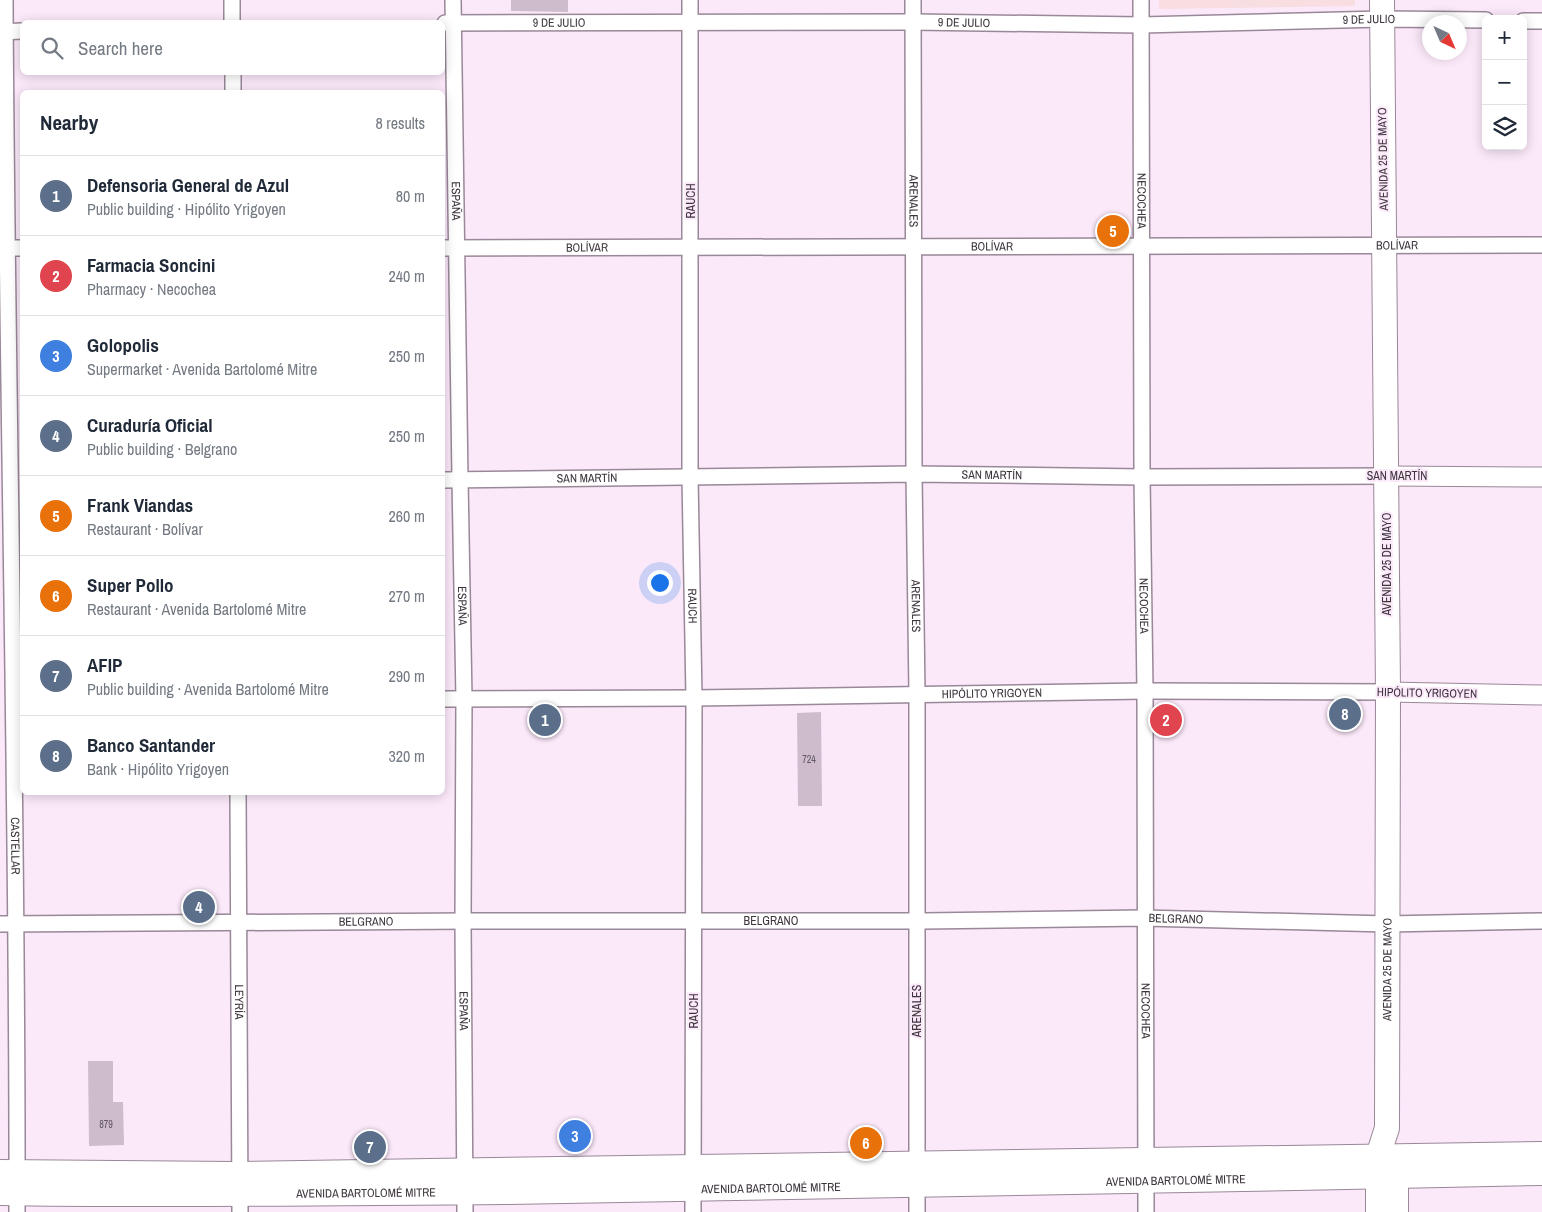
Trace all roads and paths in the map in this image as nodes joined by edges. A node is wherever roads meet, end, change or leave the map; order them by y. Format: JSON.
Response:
{"nodes":[{"id":1,"x":5,"y":0,"type":"edge"},
{"id":2,"x":232,"y":0,"type":"edge"},
{"id":3,"x":453,"y":0,"type":"edge"},
{"id":4,"x":690,"y":0,"type":"edge"},
{"id":5,"x":913,"y":0,"type":"edge"},
{"id":6,"x":1141,"y":0,"type":"edge"},
{"id":7,"x":1382,"y":10,"type":"edge"},
{"id":8,"x":232,"y":20,"type":"edge"},
{"id":9,"x":1482,"y":20,"type":"edge"},
{"id":10,"x":1527,"y":21,"type":"edge"},
{"id":11,"x":1542,"y":21,"type":"edge"},
{"id":12,"x":690,"y":22,"type":"junction"},
{"id":13,"x":913,"y":22,"type":"junction"},
{"id":14,"x":448,"y":23,"type":"edge"},
{"id":15,"x":1141,"y":25,"type":"junction"},
{"id":16,"x":3,"y":31,"type":"edge"},
{"id":17,"x":20,"y":31,"type":"edge"},
{"id":18,"x":232,"y":75,"type":"edge"},
{"id":19,"x":233,"y":90,"type":"edge"},
{"id":20,"x":1142,"y":245,"type":"junction"},
{"id":21,"x":1384,"y":245,"type":"junction"},
{"id":22,"x":1542,"y":245,"type":"edge"},
{"id":23,"x":914,"y":246,"type":"junction"},
{"id":24,"x":691,"y":247,"type":"junction"},
{"id":25,"x":4,"y":248,"type":"edge"},
{"id":26,"x":20,"y":248,"type":"edge"},
{"id":27,"x":450,"y":248,"type":"edge"},
{"id":28,"x":914,"y":474,"type":"junction"},
{"id":29,"x":1387,"y":476,"type":"junction"},
{"id":30,"x":690,"y":477,"type":"junction"},
{"id":31,"x":1142,"y":477,"type":"junction"},
{"id":32,"x":1542,"y":477,"type":"edge"},
{"id":33,"x":445,"y":480,"type":"edge"},
{"id":34,"x":460,"y":480,"type":"junction"},
{"id":35,"x":11,"y":481,"type":"edge"},
{"id":36,"x":1145,"y":691,"type":"junction"},
{"id":37,"x":1388,"y":692,"type":"junction"},
{"id":38,"x":917,"y":694,"type":"junction"},
{"id":39,"x":1542,"y":695,"type":"edge"},
{"id":40,"x":694,"y":698,"type":"junction"},
{"id":41,"x":445,"y":699,"type":"edge"},
{"id":42,"x":464,"y":699,"type":"junction"},
{"id":43,"x":12,"y":702,"type":"edge"},
{"id":44,"x":238,"y":795,"type":"edge"},
{"id":45,"x":1144,"y":918,"type":"junction"},
{"id":46,"x":694,"y":920,"type":"junction"},
{"id":47,"x":463,"y":921,"type":"junction"},
{"id":48,"x":917,"y":921,"type":"junction"},
{"id":49,"x":1542,"y":921,"type":"edge"},
{"id":50,"x":238,"y":922,"type":"junction"},
{"id":51,"x":0,"y":924,"type":"edge"},
{"id":52,"x":16,"y":924,"type":"junction"},
{"id":53,"x":1387,"y":924,"type":"junction"},
{"id":54,"x":1542,"y":1154,"type":"edge"},
{"id":55,"x":1387,"y":1166,"type":"junction"},
{"id":56,"x":1145,"y":1170,"type":"junction"},
{"id":57,"x":1542,"y":1173,"type":"edge"},
{"id":58,"x":918,"y":1175,"type":"junction"},
{"id":59,"x":10,"y":1189,"type":"edge"},
{"id":60,"x":694,"y":1190,"type":"edge"},
{"id":61,"x":465,"y":1192,"type":"edge"},
{"id":62,"x":240,"y":1194,"type":"edge"},
{"id":63,"x":917,"y":1212,"type":"edge"},
{"id":64,"x":1146,"y":1212,"type":"edge"},
{"id":65,"x":1378,"y":1212,"type":"edge"},
{"id":66,"x":1396,"y":1212,"type":"edge"}],
"edges":[{"from":1,"to":16,"type":"street","name":"CASTELLAR"},
{"from":2,"to":8,"type":"street"},
{"from":3,"to":14,"type":"street","name":"ESPAÑA"},
{"from":4,"to":12,"type":"street","name":"RAUCH"},
{"from":5,"to":13,"type":"street","name":"ARENALES"},
{"from":6,"to":15,"type":"street","name":"NECOCHEA"},
{"from":7,"to":9,"type":"street","name":"9 DE JULIO"},
{"from":7,"to":15,"type":"street","name":"9 DE JULIO"},
{"from":7,"to":21,"type":"main road","name":"AVENIDA 25 DE MAYO"},
{"from":10,"to":11,"type":"street"},
{"from":12,"to":13,"type":"street","name":"9 DE JULIO"},
{"from":12,"to":14,"type":"street","name":"9 DE JULIO"},
{"from":12,"to":24,"type":"street","name":"RAUCH"},
{"from":13,"to":15,"type":"street","name":"9 DE JULIO"},
{"from":13,"to":23,"type":"street","name":"ARENALES"},
{"from":14,"to":27,"type":"street","name":"ESPAÑA"},
{"from":15,"to":20,"type":"street","name":"NECOCHEA"},
{"from":16,"to":17,"type":"street"},
{"from":16,"to":25,"type":"street","name":"CASTELLAR"},
{"from":18,"to":19,"type":"street"},
{"from":20,"to":21,"type":"street","name":"BOLÍVAR"},
{"from":20,"to":23,"type":"street","name":"BOLÍVAR"},
{"from":20,"to":31,"type":"street","name":"NECOCHEA"},
{"from":21,"to":22,"type":"street","name":"BOLÍVAR"},
{"from":21,"to":29,"type":"main road","name":"AVENIDA 25 DE MAYO"},
{"from":23,"to":24,"type":"street","name":"BOLÍVAR"},
{"from":23,"to":28,"type":"street","name":"ARENALES"},
{"from":24,"to":27,"type":"street","name":"BOLÍVAR"},
{"from":24,"to":30,"type":"street","name":"RAUCH"},
{"from":25,"to":26,"type":"street"},
{"from":25,"to":35,"type":"street","name":"CASTELLAR"},
{"from":27,"to":34,"type":"street","name":"ESPAÑA"},
{"from":28,"to":30,"type":"street","name":"SAN MARTÍN"},
{"from":28,"to":31,"type":"street","name":"SAN MARTÍN"},
{"from":28,"to":38,"type":"street","name":"ARENALES"},
{"from":29,"to":31,"type":"street","name":"SAN MARTÍN"},
{"from":29,"to":32,"type":"street","name":"SAN MARTÍN"},
{"from":29,"to":37,"type":"main road","name":"AVENIDA 25 DE MAYO"},
{"from":30,"to":34,"type":"street","name":"SAN MARTÍN"},
{"from":30,"to":40,"type":"street","name":"RAUCH"},
{"from":31,"to":36,"type":"street","name":"NECOCHEA"},
{"from":33,"to":34,"type":"street","name":"SAN MARTÍN"},
{"from":34,"to":42,"type":"street","name":"ESPAÑA"},
{"from":35,"to":43,"type":"street","name":"CASTELLAR"},
{"from":36,"to":37,"type":"street","name":"HIPÓLITO YRIGOYEN"},
{"from":36,"to":38,"type":"street","name":"HIPÓLITO YRIGOYEN"},
{"from":36,"to":45,"type":"street","name":"NECOCHEA"},
{"from":37,"to":39,"type":"street","name":"HIPÓLITO YRIGOYEN"},
{"from":37,"to":53,"type":"main road","name":"AVENIDA 25 DE MAYO"},
{"from":38,"to":40,"type":"street","name":"HIPÓLITO YRIGOYEN"},
{"from":38,"to":48,"type":"street","name":"ARENALES"},
{"from":40,"to":42,"type":"street","name":"HIPÓLITO YRIGOYEN"},
{"from":40,"to":46,"type":"street","name":"RAUCH"},
{"from":41,"to":42,"type":"street","name":"HIPÓLITO YRIGOYEN"},
{"from":42,"to":47,"type":"street","name":"ESPAÑA"},
{"from":43,"to":52,"type":"street","name":"CASTELLAR"},
{"from":44,"to":50,"type":"street","name":"LEYRÍA"},
{"from":45,"to":48,"type":"street","name":"BELGRANO"},
{"from":45,"to":53,"type":"street","name":"BELGRANO"},
{"from":45,"to":56,"type":"street","name":"NECOCHEA"},
{"from":46,"to":47,"type":"street","name":"BELGRANO"},
{"from":46,"to":48,"type":"street","name":"BELGRANO"},
{"from":46,"to":60,"type":"street","name":"RAUCH"},
{"from":47,"to":50,"type":"street","name":"BELGRANO"},
{"from":47,"to":61,"type":"street","name":"ESPAÑA"},
{"from":48,"to":58,"type":"street","name":"ARENALES"},
{"from":49,"to":53,"type":"street","name":"BELGRANO"},
{"from":50,"to":52,"type":"street","name":"BELGRANO"},
{"from":50,"to":62,"type":"street","name":"LEYRÍA"},
{"from":51,"to":52,"type":"street","name":"BELGRANO"},
{"from":52,"to":59,"type":"street","name":"CASTELLAR"},
{"from":53,"to":55,"type":"main road","name":"AVENIDA 25 DE MAYO"},
{"from":54,"to":55,"type":"main road","name":"AVENIDA BARTOLOMÉ MITRE"},
{"from":55,"to":56,"type":"main road","name":"AVENIDA BARTOLOMÉ MITRE"},
{"from":55,"to":57,"type":"main road","name":"AVENIDA BARTOLOMÉ MITRE"},
{"from":55,"to":65,"type":"main road","name":"AVENIDA 25 DE MAYO"},
{"from":55,"to":66,"type":"main road","name":"AVENIDA 25 DE MAYO"},
{"from":56,"to":58,"type":"main road","name":"AVENIDA BARTOLOMÉ MITRE"},
{"from":56,"to":64,"type":"street","name":"NECOCHEA"},
{"from":58,"to":60,"type":"main road","name":"AVENIDA BARTOLOMÉ MITRE"},
{"from":58,"to":63,"type":"street","name":"ARENALES"},
{"from":59,"to":62,"type":"main road","name":"AVENIDA BARTOLOMÉ MITRE"},
{"from":60,"to":61,"type":"main road","name":"AVENIDA BARTOLOMÉ MITRE"},
{"from":61,"to":62,"type":"main road","name":"AVENIDA BARTOLOMÉ MITRE"}]}
